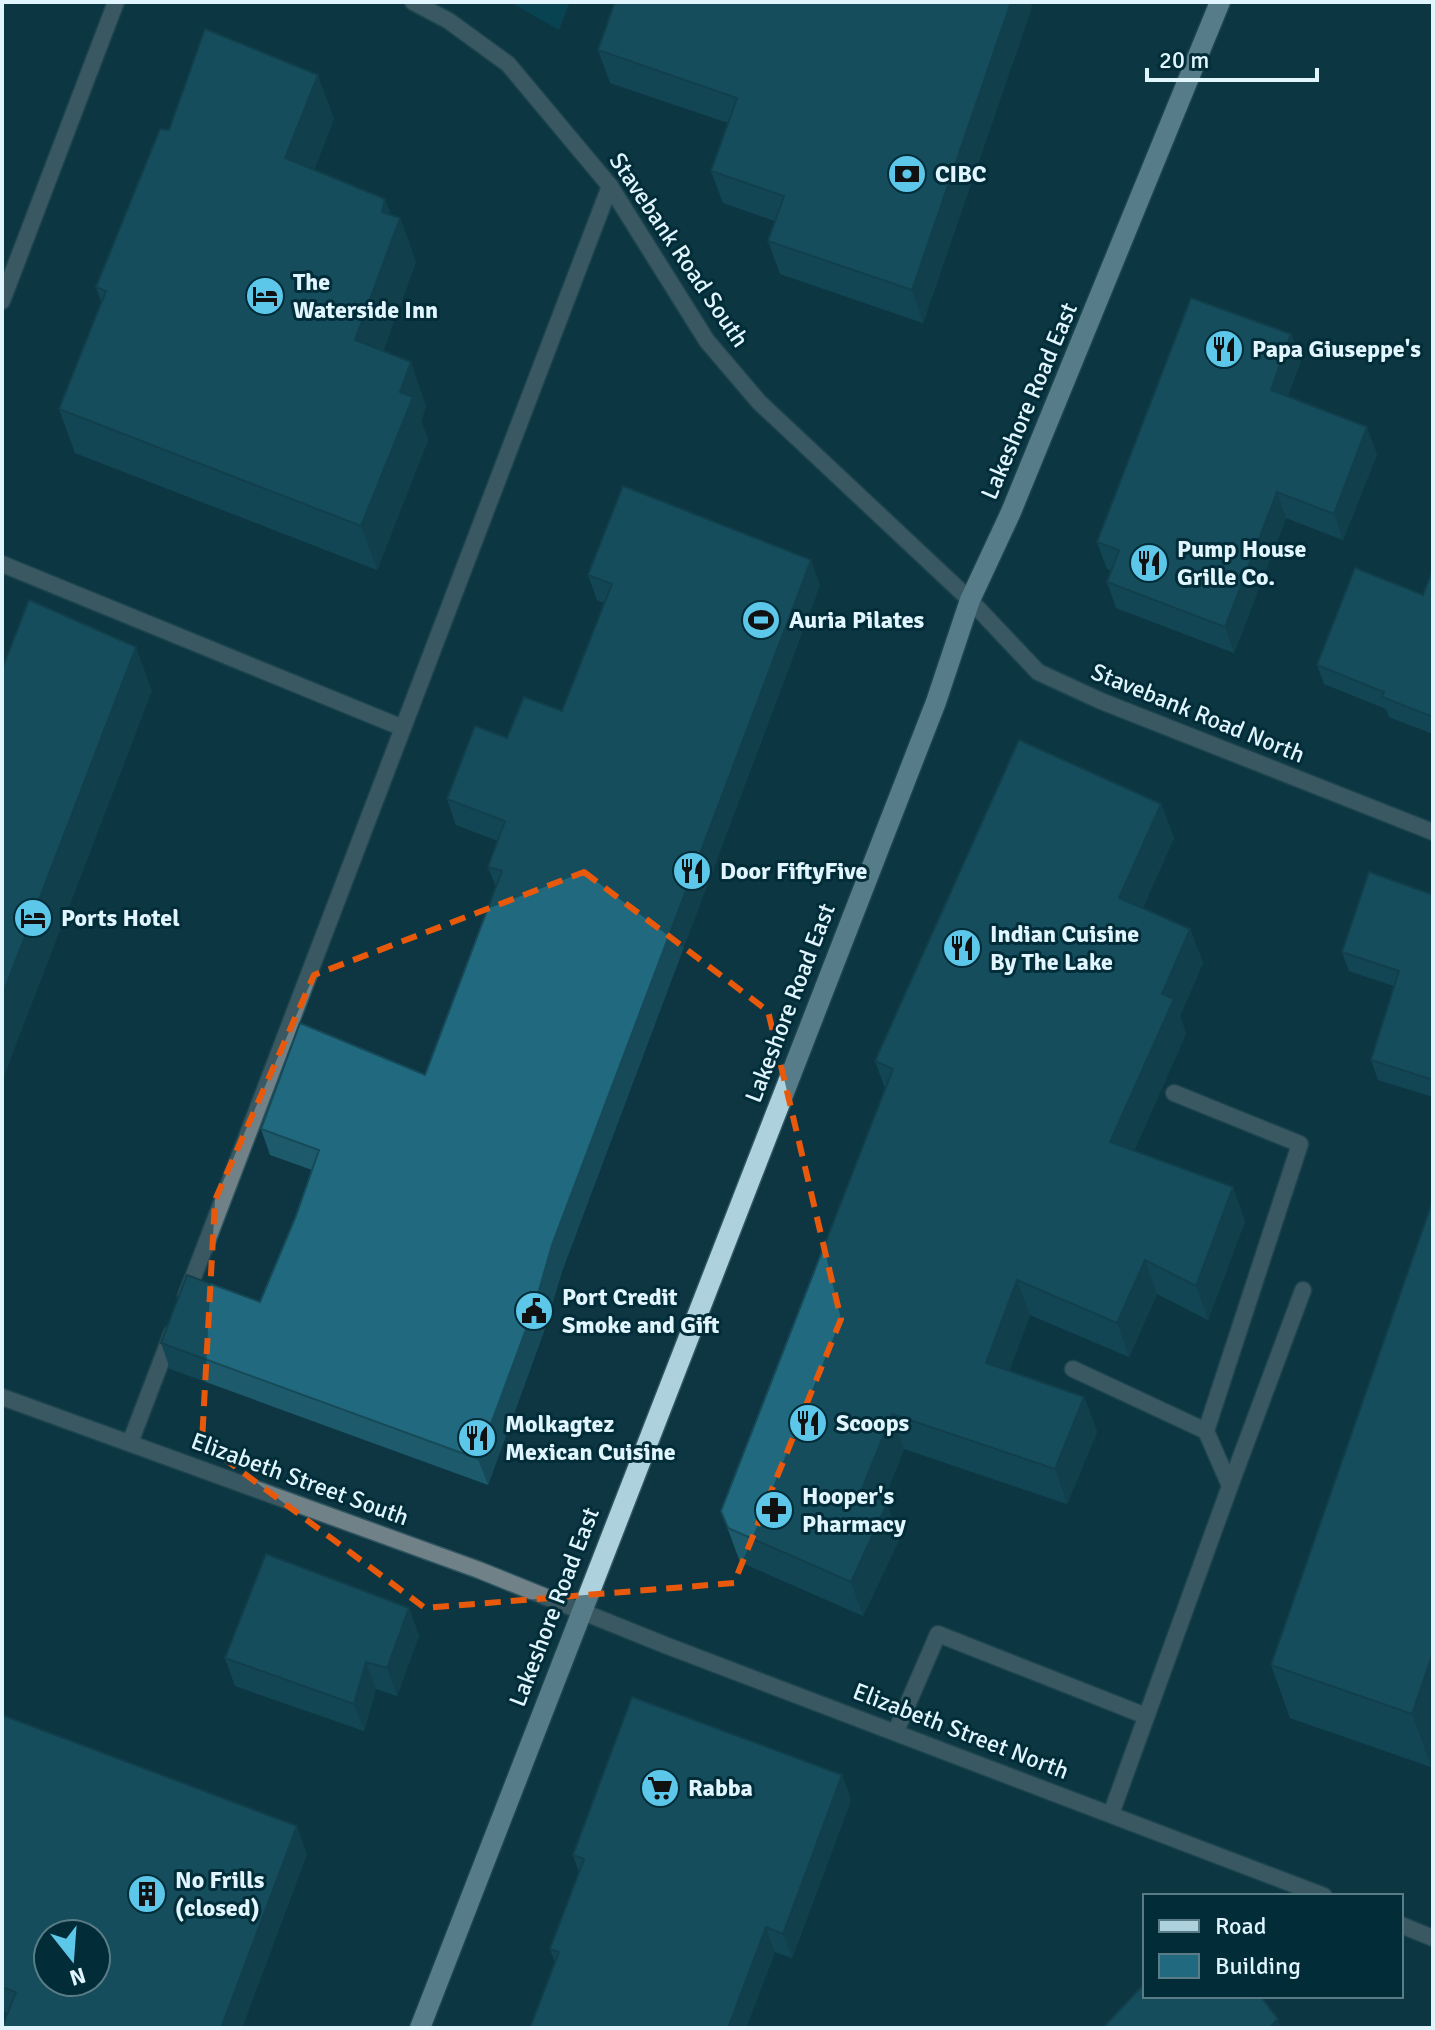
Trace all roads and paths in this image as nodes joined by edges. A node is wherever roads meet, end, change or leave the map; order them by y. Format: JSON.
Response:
{"nodes":[{"id":1,"x":116,"y":2,"type":"edge"},
{"id":2,"x":413,"y":2,"type":"edge"},
{"id":3,"x":1220,"y":2,"type":"edge"},
{"id":4,"x":610,"y":186,"type":"junction"},
{"id":5,"x":3,"y":295,"type":"edge"},
{"id":6,"x":2,"y":564,"type":"edge"},
{"id":7,"x":970,"y":600,"type":"junction"},
{"id":8,"x":403,"y":728,"type":"junction"},
{"id":9,"x":1433,"y":832,"type":"edge"},
{"id":10,"x":1174,"y":1093,"type":"dead end"},
{"id":11,"x":1303,"y":1290,"type":"dead end"},
{"id":12,"x":1073,"y":1369,"type":"dead end"},
{"id":13,"x":2,"y":1397,"type":"edge"},
{"id":14,"x":1206,"y":1431,"type":"junction"},
{"id":15,"x":130,"y":1443,"type":"junction"},
{"id":16,"x":1230,"y":1486,"type":"junction"},
{"id":17,"x":581,"y":1610,"type":"junction"},
{"id":18,"x":1146,"y":1716,"type":"junction"},
{"id":19,"x":896,"y":1731,"type":"junction"},
{"id":20,"x":1111,"y":1814,"type":"junction"},
{"id":21,"x":1319,"y":1894,"type":"edge"},
{"id":22,"x":1403,"y":1926,"type":"edge"},
{"id":23,"x":1433,"y":1938,"type":"edge"},
{"id":24,"x":420,"y":2028,"type":"edge"}],
"edges":[{"from":1,"to":5,"type":"street"},
{"from":2,"to":4,"type":"street","name":"Stavebank Road South"},
{"from":3,"to":7,"type":"main road","name":"Lakeshore Road East"},
{"from":4,"to":7,"type":"street","name":"Stavebank Road South"},
{"from":4,"to":8,"type":"street"},
{"from":6,"to":8,"type":"street"},
{"from":7,"to":9,"type":"street","name":"Stavebank Road North"},
{"from":7,"to":17,"type":"main road","name":"Lakeshore Road East"},
{"from":8,"to":15,"type":"street"},
{"from":10,"to":14,"type":"street"},
{"from":11,"to":16,"type":"street"},
{"from":12,"to":14,"type":"street"},
{"from":13,"to":15,"type":"street","name":"Elizabeth Street South"},
{"from":14,"to":16,"type":"street"},
{"from":15,"to":17,"type":"street","name":"Elizabeth Street South"},
{"from":16,"to":18,"type":"street"},
{"from":17,"to":19,"type":"street","name":"Elizabeth Street North"},
{"from":17,"to":24,"type":"main road","name":"Lakeshore Road East"},
{"from":18,"to":19,"type":"street"},
{"from":18,"to":20,"type":"street"},
{"from":19,"to":20,"type":"street","name":"Elizabeth Street North"},
{"from":20,"to":21,"type":"street","name":"Elizabeth Street North"},
{"from":22,"to":23,"type":"street"}]}
